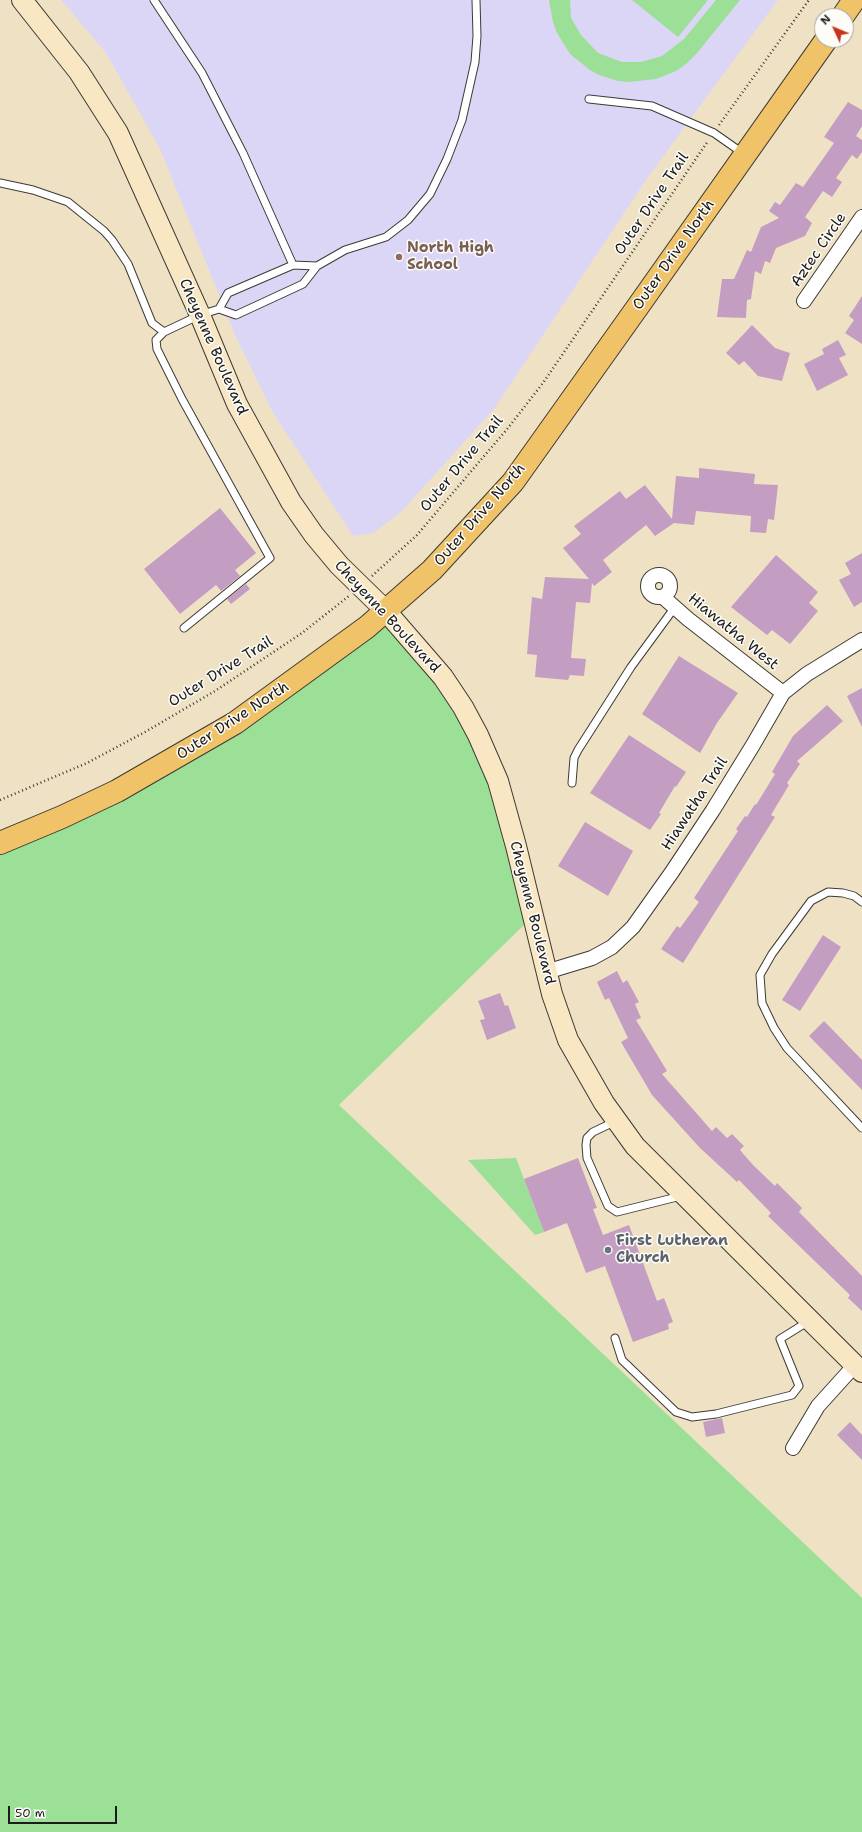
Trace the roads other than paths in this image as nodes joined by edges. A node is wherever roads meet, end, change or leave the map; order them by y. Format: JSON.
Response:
{"nodes":[{"id":1,"x":22,"y":0,"type":"edge"},
{"id":2,"x":154,"y":0,"type":"edge"},
{"id":3,"x":476,"y":0,"type":"edge"},
{"id":4,"x":820,"y":48,"type":"edge"},
{"id":5,"x":589,"y":99,"type":"dead end"},
{"id":6,"x":744,"y":154,"type":"junction"},
{"id":7,"x":0,"y":183,"type":"edge"},
{"id":8,"x":862,"y":217,"type":"edge"},
{"id":9,"x":293,"y":265,"type":"junction"},
{"id":10,"x":317,"y":266,"type":"junction"},
{"id":11,"x":804,"y":301,"type":"dead end"},
{"id":12,"x":219,"y":309,"type":"junction"},
{"id":13,"x":200,"y":315,"type":"junction"},
{"id":14,"x":164,"y":332,"type":"junction"},
{"id":15,"x":663,"y":597,"type":"dead end"},
{"id":16,"x":675,"y":607,"type":"junction"},
{"id":17,"x":385,"y":610,"type":"junction"},
{"id":18,"x":184,"y":628,"type":"dead end"},
{"id":19,"x":862,"y":640,"type":"edge"},
{"id":20,"x":783,"y":693,"type":"junction"},
{"id":21,"x":572,"y":783,"type":"dead end"},
{"id":22,"x":0,"y":843,"type":"edge"},
{"id":23,"x":862,"y":902,"type":"edge"},
{"id":24,"x":546,"y":972,"type":"junction"},
{"id":25,"x":616,"y":1121,"type":"junction"},
{"id":26,"x":862,"y":1128,"type":"edge"},
{"id":27,"x":683,"y":1195,"type":"junction"},
{"id":28,"x":811,"y":1320,"type":"junction"},
{"id":29,"x":615,"y":1338,"type":"dead end"},
{"id":30,"x":859,"y":1369,"type":"edge"},
{"id":31,"x":793,"y":1448,"type":"dead end"}],
"edges":[{"from":1,"to":13,"type":"street","name":"Cheyenne Boulevard"},
{"from":2,"to":9,"type":"lane"},
{"from":3,"to":10,"type":"lane"},
{"from":4,"to":6,"type":"main road","name":"Outer Drive North"},
{"from":5,"to":6,"type":"lane"},
{"from":6,"to":17,"type":"main road","name":"Outer Drive North"},
{"from":7,"to":14,"type":"lane"},
{"from":8,"to":11,"type":"street","name":"Aztec Circle"},
{"from":9,"to":10,"type":"lane"},
{"from":9,"to":12,"type":"lane"},
{"from":10,"to":12,"type":"lane"},
{"from":12,"to":13,"type":"lane"},
{"from":13,"to":14,"type":"lane"},
{"from":13,"to":17,"type":"street","name":"Cheyenne Boulevard"},
{"from":14,"to":18,"type":"lane"},
{"from":15,"to":16,"type":"street","name":"Hiawatha West"},
{"from":16,"to":20,"type":"street","name":"Hiawatha West"},
{"from":16,"to":21,"type":"lane"},
{"from":17,"to":22,"type":"main road","name":"Outer Drive North"},
{"from":17,"to":24,"type":"street","name":"Cheyenne Boulevard"},
{"from":19,"to":20,"type":"street","name":"Hiawatha Trail"},
{"from":20,"to":24,"type":"street","name":"Hiawatha Trail"},
{"from":23,"to":26,"type":"lane"},
{"from":24,"to":25,"type":"street","name":"Cheyenne Boulevard"},
{"from":25,"to":27,"type":"street","name":"Cheyenne Boulevard"},
{"from":25,"to":27,"type":"lane"},
{"from":27,"to":28,"type":"street","name":"Cheyenne Boulevard"},
{"from":28,"to":29,"type":"lane"},
{"from":28,"to":30,"type":"street","name":"Cheyenne Boulevard"},
{"from":30,"to":31,"type":"street"}]}
